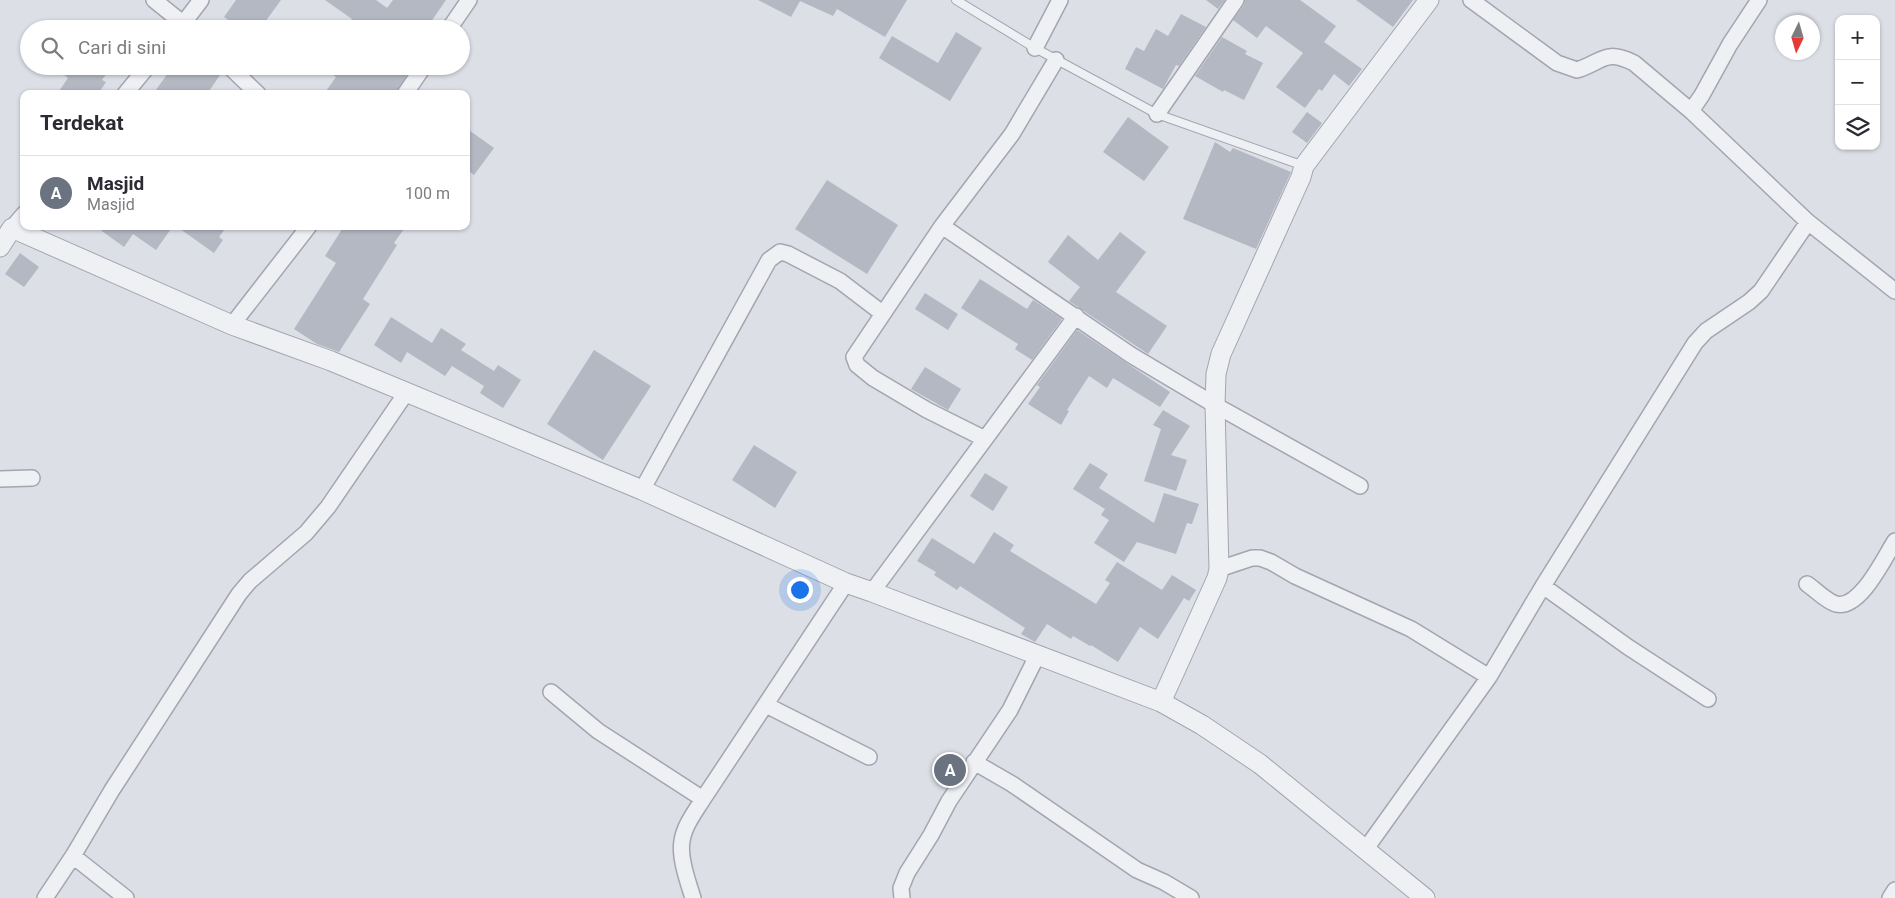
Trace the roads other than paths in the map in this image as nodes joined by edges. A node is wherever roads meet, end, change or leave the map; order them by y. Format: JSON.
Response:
{"nodes":[{"id":1,"x":154,"y":0,"type":"edge"},
{"id":2,"x":201,"y":0,"type":"edge"},
{"id":3,"x":469,"y":0,"type":"edge"},
{"id":4,"x":956,"y":0,"type":"edge"},
{"id":5,"x":1060,"y":0,"type":"edge"},
{"id":6,"x":1236,"y":0,"type":"edge"},
{"id":7,"x":1429,"y":0,"type":"edge"},
{"id":8,"x":1471,"y":0,"type":"edge"},
{"id":9,"x":1759,"y":0,"type":"edge"},
{"id":10,"x":177,"y":20,"type":"edge"},
{"id":11,"x":189,"y":20,"type":"edge"},
{"id":12,"x":455,"y":20,"type":"edge"},
{"id":13,"x":1035,"y":48,"type":"junction"},
{"id":14,"x":1056,"y":60,"type":"junction"},
{"id":15,"x":141,"y":75,"type":"edge"},
{"id":16,"x":238,"y":75,"type":"edge"},
{"id":17,"x":418,"y":75,"type":"edge"},
{"id":18,"x":128,"y":90,"type":"edge"},
{"id":19,"x":254,"y":90,"type":"edge"},
{"id":20,"x":408,"y":90,"type":"edge"},
{"id":21,"x":1691,"y":111,"type":"junction"},
{"id":22,"x":1157,"y":114,"type":"junction"},
{"id":23,"x":1304,"y":166,"type":"junction"},
{"id":24,"x":18,"y":221,"type":"edge"},
{"id":25,"x":1808,"y":222,"type":"junction"},
{"id":26,"x":942,"y":226,"type":"junction"},
{"id":27,"x":37,"y":230,"type":"edge"},
{"id":28,"x":306,"y":230,"type":"edge"},
{"id":29,"x":0,"y":247,"type":"edge"},
{"id":30,"x":1895,"y":291,"type":"edge"},
{"id":31,"x":882,"y":313,"type":"junction"},
{"id":32,"x":1076,"y":316,"type":"junction"},
{"id":33,"x":232,"y":325,"type":"junction"},
{"id":34,"x":406,"y":393,"type":"junction"},
{"id":35,"x":1215,"y":405,"type":"junction"},
{"id":36,"x":985,"y":439,"type":"junction"},
{"id":37,"x":32,"y":478,"type":"dead end"},
{"id":38,"x":0,"y":479,"type":"edge"},
{"id":39,"x":1360,"y":486,"type":"dead end"},
{"id":40,"x":642,"y":490,"type":"junction"},
{"id":41,"x":1895,"y":541,"type":"edge"},
{"id":42,"x":1218,"y":569,"type":"junction"},
{"id":43,"x":846,"y":583,"type":"junction"},
{"id":44,"x":1807,"y":584,"type":"dead end"},
{"id":45,"x":1543,"y":586,"type":"junction"},
{"id":46,"x":872,"y":592,"type":"junction"},
{"id":47,"x":1038,"y":656,"type":"junction"},
{"id":48,"x":1489,"y":678,"type":"junction"},
{"id":49,"x":551,"y":692,"type":"dead end"},
{"id":50,"x":1708,"y":699,"type":"dead end"},
{"id":51,"x":1162,"y":702,"type":"junction"},
{"id":52,"x":766,"y":705,"type":"junction"},
{"id":53,"x":868,"y":757,"type":"dead end"},
{"id":54,"x":974,"y":762,"type":"junction"},
{"id":55,"x":703,"y":799,"type":"junction"},
{"id":56,"x":1365,"y":850,"type":"junction"},
{"id":57,"x":73,"y":856,"type":"junction"},
{"id":58,"x":1895,"y":890,"type":"edge"},
{"id":59,"x":45,"y":898,"type":"edge"},
{"id":60,"x":126,"y":898,"type":"edge"},
{"id":61,"x":693,"y":898,"type":"edge"},
{"id":62,"x":902,"y":898,"type":"edge"},
{"id":63,"x":1191,"y":898,"type":"edge"},
{"id":64,"x":1425,"y":898,"type":"edge"},
{"id":65,"x":1890,"y":898,"type":"edge"}],
"edges":[{"from":1,"to":10,"type":"street"},
{"from":2,"to":11,"type":"street"},
{"from":3,"to":12,"type":"street"},
{"from":4,"to":13,"type":"lane"},
{"from":5,"to":13,"type":"street"},
{"from":6,"to":22,"type":"street"},
{"from":7,"to":23,"type":"street"},
{"from":8,"to":21,"type":"street"},
{"from":9,"to":21,"type":"street"},
{"from":13,"to":14,"type":"lane"},
{"from":14,"to":22,"type":"lane"},
{"from":14,"to":26,"type":"street"},
{"from":15,"to":18,"type":"street"},
{"from":16,"to":19,"type":"street"},
{"from":17,"to":20,"type":"street"},
{"from":21,"to":25,"type":"street"},
{"from":22,"to":23,"type":"lane"},
{"from":23,"to":35,"type":"street"},
{"from":24,"to":29,"type":"street"},
{"from":25,"to":30,"type":"street"},
{"from":25,"to":45,"type":"street"},
{"from":26,"to":31,"type":"street"},
{"from":26,"to":32,"type":"street"},
{"from":27,"to":33,"type":"street"},
{"from":28,"to":33,"type":"street"},
{"from":31,"to":36,"type":"street"},
{"from":31,"to":40,"type":"street"},
{"from":32,"to":35,"type":"street"},
{"from":32,"to":36,"type":"street"},
{"from":33,"to":34,"type":"street"},
{"from":34,"to":40,"type":"street"},
{"from":34,"to":57,"type":"street"},
{"from":35,"to":39,"type":"street"},
{"from":35,"to":42,"type":"street"},
{"from":36,"to":46,"type":"street"},
{"from":37,"to":38,"type":"street"},
{"from":40,"to":43,"type":"street"},
{"from":41,"to":44,"type":"street"},
{"from":42,"to":48,"type":"street"},
{"from":42,"to":51,"type":"street"},
{"from":43,"to":46,"type":"street"},
{"from":43,"to":52,"type":"street"},
{"from":45,"to":48,"type":"street"},
{"from":45,"to":50,"type":"street"},
{"from":46,"to":47,"type":"street"},
{"from":47,"to":51,"type":"street"},
{"from":47,"to":54,"type":"street"},
{"from":48,"to":56,"type":"street"},
{"from":49,"to":55,"type":"street"},
{"from":51,"to":56,"type":"street"},
{"from":52,"to":53,"type":"street"},
{"from":52,"to":55,"type":"street"},
{"from":54,"to":62,"type":"street"},
{"from":54,"to":63,"type":"street"},
{"from":55,"to":61,"type":"street"},
{"from":56,"to":64,"type":"street"},
{"from":57,"to":59,"type":"street"},
{"from":57,"to":60,"type":"street"},
{"from":58,"to":65,"type":"street"}]}
